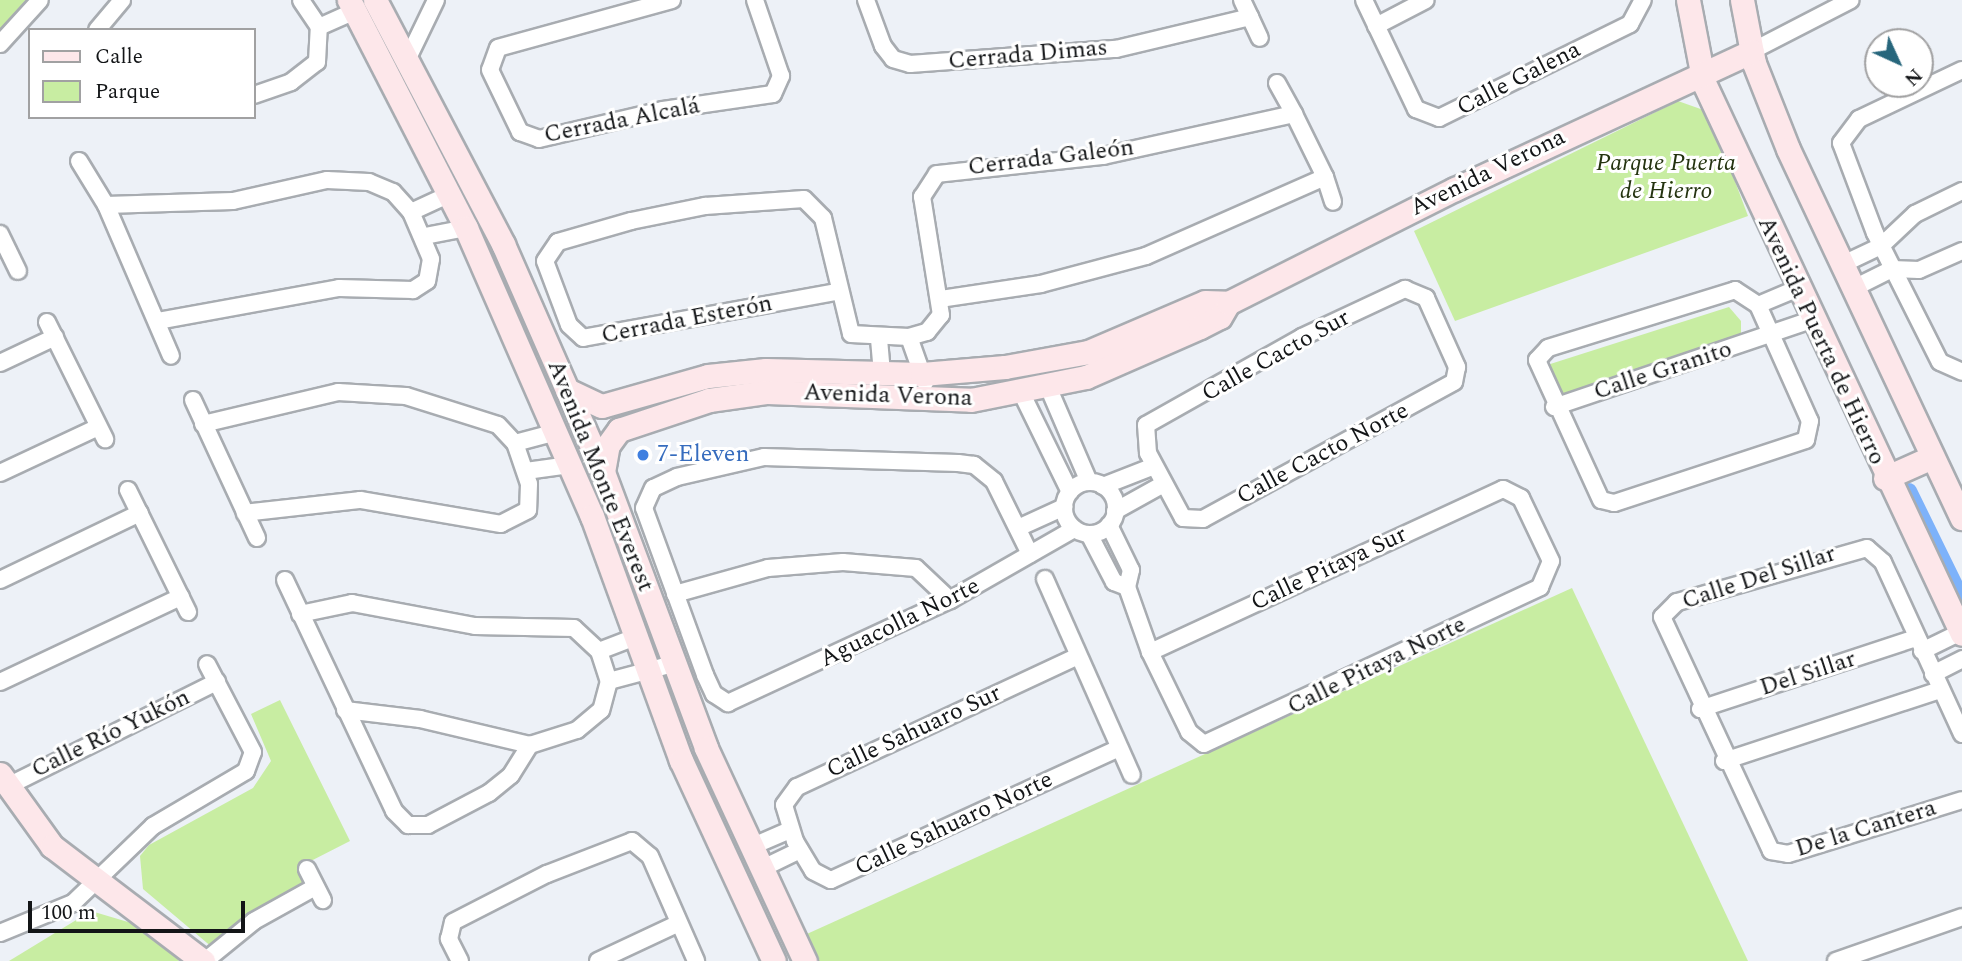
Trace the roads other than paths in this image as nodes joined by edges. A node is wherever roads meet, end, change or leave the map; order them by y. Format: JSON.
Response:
{"nodes":[{"id":1,"x":40,"y":0,"type":"edge"},
{"id":2,"x":122,"y":0,"type":"edge"},
{"id":3,"x":672,"y":0,"type":"edge"},
{"id":4,"x":755,"y":0,"type":"edge"},
{"id":5,"x":866,"y":0,"type":"edge"},
{"id":6,"x":1242,"y":0,"type":"edge"},
{"id":7,"x":1364,"y":0,"type":"edge"},
{"id":8,"x":1426,"y":0,"type":"edge"},
{"id":9,"x":1643,"y":0,"type":"edge"},
{"id":10,"x":1688,"y":0,"type":"edge"},
{"id":11,"x":1742,"y":0,"type":"edge"},
{"id":12,"x":1851,"y":0,"type":"edge"},
{"id":13,"x":305,"y":1,"type":"edge"},
{"id":14,"x":438,"y":1,"type":"edge"},
{"id":15,"x":364,"y":3,"type":"edge"},
{"id":16,"x":1250,"y":17,"type":"junction"},
{"id":17,"x":1376,"y":26,"type":"junction"},
{"id":18,"x":319,"y":27,"type":"junction"},
{"id":19,"x":99,"y":28,"type":"edge"},
{"id":20,"x":1260,"y":38,"type":"dead end"},
{"id":21,"x":0,"y":44,"type":"edge"},
{"id":22,"x":1752,"y":51,"type":"junction"},
{"id":23,"x":408,"y":58,"type":"junction"},
{"id":24,"x":1962,"y":69,"type":"edge"},
{"id":25,"x":1701,"y":73,"type":"junction"},
{"id":26,"x":1278,"y":83,"type":"dead end"},
{"id":27,"x":256,"y":94,"type":"edge"},
{"id":28,"x":428,"y":95,"type":"junction"},
{"id":29,"x":407,"y":107,"type":"junction"},
{"id":30,"x":1294,"y":114,"type":"junction"},
{"id":31,"x":79,"y":161,"type":"dead end"},
{"id":32,"x":1325,"y":177,"type":"junction"},
{"id":33,"x":1962,"y":191,"type":"edge"},
{"id":34,"x":450,"y":194,"type":"junction"},
{"id":35,"x":1333,"y":202,"type":"dead end"},
{"id":36,"x":106,"y":205,"type":"junction"},
{"id":37,"x":411,"y":212,"type":"junction"},
{"id":38,"x":466,"y":228,"type":"junction"},
{"id":39,"x":0,"y":234,"type":"edge"},
{"id":40,"x":425,"y":236,"type":"junction"},
{"id":41,"x":1881,"y":246,"type":"junction"},
{"id":42,"x":1962,"y":251,"type":"edge"},
{"id":43,"x":10,"y":263,"type":"edge"},
{"id":44,"x":1841,"y":265,"type":"junction"},
{"id":45,"x":1892,"y":269,"type":"junction"},
{"id":46,"x":1412,"y":289,"type":"joint"},
{"id":47,"x":1796,"y":289,"type":"junction"},
{"id":48,"x":1852,"y":289,"type":"junction"},
{"id":49,"x":836,"y":292,"type":"junction"},
{"id":50,"x":941,"y":299,"type":"junction"},
{"id":51,"x":1228,"y":303,"type":"junction"},
{"id":52,"x":1758,"y":305,"type":"junction"},
{"id":53,"x":158,"y":320,"type":"junction"},
{"id":54,"x":1811,"y":320,"type":"junction"},
{"id":55,"x":537,"y":321,"type":"junction"},
{"id":56,"x":512,"y":331,"type":"junction"},
{"id":57,"x":1772,"y":336,"type":"junction"},
{"id":58,"x":909,"y":337,"type":"junction"},
{"id":59,"x":879,"y":339,"type":"junction"},
{"id":60,"x":171,"y":356,"type":"dead end"},
{"id":61,"x":0,"y":363,"type":"edge"},
{"id":62,"x":1962,"y":372,"type":"edge"},
{"id":63,"x":882,"y":373,"type":"junction"},
{"id":64,"x":922,"y":373,"type":"junction"},
{"id":65,"x":1049,"y":389,"type":"junction"},
{"id":66,"x":567,"y":390,"type":"junction"},
{"id":67,"x":1021,"y":394,"type":"junction"},
{"id":68,"x":624,"y":399,"type":"junction"},
{"id":69,"x":193,"y":400,"type":"dead end"},
{"id":70,"x":931,"y":401,"type":"junction"},
{"id":71,"x":1553,"y":407,"type":"junction"},
{"id":72,"x":634,"y":420,"type":"junction"},
{"id":73,"x":203,"y":424,"type":"junction"},
{"id":74,"x":557,"y":432,"type":"junction"},
{"id":75,"x":515,"y":443,"type":"junction"},
{"id":76,"x":1932,"y":457,"type":"junction"},
{"id":77,"x":524,"y":465,"type":"junction"},
{"id":78,"x":570,"y":465,"type":"junction"},
{"id":79,"x":1154,"y":466,"type":"junction"},
{"id":80,"x":603,"y":472,"type":"junction"},
{"id":81,"x":0,"y":473,"type":"edge"},
{"id":82,"x":1885,"y":478,"type":"junction"},
{"id":83,"x":1096,"y":484,"type":"junction"},
{"id":84,"x":1162,"y":485,"type":"junction"},
{"id":85,"x":1509,"y":489,"type":"joint"},
{"id":86,"x":128,"y":490,"type":"dead end"},
{"id":87,"x":1067,"y":499,"type":"junction"},
{"id":88,"x":140,"y":513,"type":"junction"},
{"id":89,"x":245,"y":513,"type":"junction"},
{"id":90,"x":1112,"y":518,"type":"junction"},
{"id":91,"x":1962,"y":518,"type":"edge"},
{"id":92,"x":1018,"y":528,"type":"junction"},
{"id":93,"x":1081,"y":532,"type":"junction"},
{"id":94,"x":257,"y":538,"type":"dead end"},
{"id":95,"x":629,"y":540,"type":"junction"},
{"id":96,"x":603,"y":549,"type":"junction"},
{"id":97,"x":1030,"y":554,"type":"junction"},
{"id":98,"x":1045,"y":579,"type":"dead end"},
{"id":99,"x":0,"y":580,"type":"edge"},
{"id":100,"x":285,"y":580,"type":"dead end"},
{"id":101,"x":1127,"y":587,"type":"junction"},
{"id":102,"x":675,"y":594,"type":"junction"},
{"id":103,"x":181,"y":597,"type":"junction"},
{"id":104,"x":950,"y":600,"type":"junction"},
{"id":105,"x":188,"y":612,"type":"dead end"},
{"id":106,"x":300,"y":614,"type":"junction"},
{"id":107,"x":1961,"y":633,"type":"edge"},
{"id":108,"x":635,"y":637,"type":"junction"},
{"id":109,"x":1919,"y":645,"type":"junction"},
{"id":110,"x":599,"y":651,"type":"junction"},
{"id":111,"x":1150,"y":652,"type":"junction"},
{"id":112,"x":1076,"y":657,"type":"junction"},
{"id":113,"x":1962,"y":659,"type":"edge"},
{"id":114,"x":207,"y":664,"type":"dead end"},
{"id":115,"x":673,"y":664,"type":"junction"},
{"id":116,"x":646,"y":671,"type":"junction"},
{"id":117,"x":1933,"y":674,"type":"junction"},
{"id":118,"x":0,"y":681,"type":"edge"},
{"id":119,"x":609,"y":681,"type":"junction"},
{"id":120,"x":217,"y":682,"type":"junction"},
{"id":121,"x":1940,"y":690,"type":"junction"},
{"id":122,"x":1700,"y":709,"type":"junction"},
{"id":123,"x":345,"y":710,"type":"junction"},
{"id":124,"x":1962,"y":734,"type":"edge"},
{"id":125,"x":530,"y":745,"type":"junction"},
{"id":126,"x":1119,"y":748,"type":"junction"},
{"id":127,"x":1724,"y":761,"type":"junction"},
{"id":128,"x":1132,"y":775,"type":"dead end"},
{"id":129,"x":3,"y":780,"type":"edge"},
{"id":130,"x":1962,"y":800,"type":"edge"},
{"id":131,"x":795,"y":840,"type":"junction"},
{"id":132,"x":753,"y":846,"type":"junction"},
{"id":133,"x":1771,"y":850,"type":"joint"},
{"id":134,"x":763,"y":868,"type":"junction"},
{"id":135,"x":306,"y":869,"type":"dead end"},
{"id":136,"x":738,"y":878,"type":"junction"},
{"id":137,"x":98,"y":884,"type":"junction"},
{"id":138,"x":1962,"y":918,"type":"edge"},
{"id":139,"x":679,"y":923,"type":"junction"},
{"id":140,"x":0,"y":933,"type":"edge"},
{"id":141,"x":1837,"y":960,"type":"edge"},
{"id":142,"x":204,"y":961,"type":"edge"},
{"id":143,"x":460,"y":961,"type":"edge"},
{"id":144,"x":598,"y":961,"type":"edge"},
{"id":145,"x":696,"y":961,"type":"edge"},
{"id":146,"x":774,"y":961,"type":"edge"},
{"id":147,"x":805,"y":961,"type":"edge"}],
"edges":[{"from":1,"to":21,"type":"street"},
{"from":2,"to":19,"type":"street"},
{"from":3,"to":4,"type":"street","name":"Cerrada Alcalá"},
{"from":5,"to":16,"type":"street","name":"Cerrada Dimas"},
{"from":6,"to":16,"type":"street"},
{"from":7,"to":17,"type":"street","name":"Calle Galena"},
{"from":8,"to":17,"type":"street"},
{"from":9,"to":17,"type":"street","name":"Calle Galena"},
{"from":10,"to":25,"type":"street","name":"Avenida Puerta de Hierro"},
{"from":11,"to":22,"type":"street","name":"Avenida Puerta de Hierro"},
{"from":12,"to":22,"type":"street"},
{"from":13,"to":18,"type":"street"},
{"from":14,"to":23,"type":"street"},
{"from":15,"to":18,"type":"street"},
{"from":15,"to":23,"type":"street","name":"Avenida Monte Everest"},
{"from":15,"to":29,"type":"street","name":"Avenida Monte Everest"},
{"from":16,"to":20,"type":"street"},
{"from":18,"to":27,"type":"street"},
{"from":22,"to":25,"type":"street","name":"Avenida Verona"},
{"from":22,"to":44,"type":"street","name":"Avenida Puerta de Hierro"},
{"from":23,"to":28,"type":"street","name":"Avenida Monte Everest"},
{"from":24,"to":41,"type":"street"},
{"from":25,"to":47,"type":"street","name":"Avenida Puerta de Hierro"},
{"from":25,"to":51,"type":"street","name":"Avenida Verona"},
{"from":26,"to":30,"type":"street"},
{"from":28,"to":29,"type":"street"},
{"from":28,"to":55,"type":"street","name":"Avenida Monte Everest"},
{"from":29,"to":34,"type":"street","name":"Avenida Monte Everest"},
{"from":30,"to":32,"type":"street"},
{"from":30,"to":50,"type":"street","name":"Cerrada Galeón"},
{"from":31,"to":36,"type":"street"},
{"from":32,"to":35,"type":"street"},
{"from":32,"to":50,"type":"street"},
{"from":33,"to":41,"type":"street"},
{"from":34,"to":37,"type":"street"},
{"from":34,"to":38,"type":"street","name":"Avenida Monte Everest"},
{"from":36,"to":37,"type":"street"},
{"from":36,"to":53,"type":"street"},
{"from":37,"to":40,"type":"street"},
{"from":38,"to":40,"type":"street"},
{"from":38,"to":56,"type":"street","name":"Avenida Monte Everest"},
{"from":39,"to":43,"type":"street"},
{"from":40,"to":53,"type":"street"},
{"from":41,"to":44,"type":"street"},
{"from":41,"to":45,"type":"street"},
{"from":42,"to":45,"type":"street"},
{"from":44,"to":48,"type":"street","name":"Avenida Puerta de Hierro"},
{"from":45,"to":48,"type":"street"},
{"from":45,"to":62,"type":"street"},
{"from":46,"to":79,"type":"street","name":"Calle Cacto Sur"},
{"from":46,"to":84,"type":"street","name":"Calle Cacto Norte"},
{"from":47,"to":52,"type":"street"},
{"from":47,"to":54,"type":"street","name":"Avenida Puerta de Hierro"},
{"from":48,"to":76,"type":"street","name":"Avenida Puerta de Hierro"},
{"from":49,"to":49,"type":"street","name":"Cerrada Esterón"},
{"from":49,"to":59,"type":"street","name":"Cerrada Esterón"},
{"from":50,"to":58,"type":"street"},
{"from":51,"to":64,"type":"street","name":"Avenida Verona"},
{"from":51,"to":65,"type":"street","name":"Avenida Verona"},
{"from":52,"to":57,"type":"street"},
{"from":52,"to":71,"type":"street"},
{"from":53,"to":60,"type":"street"},
{"from":54,"to":57,"type":"street","name":"Calle Granito"},
{"from":54,"to":82,"type":"street","name":"Avenida Puerta de Hierro"},
{"from":55,"to":56,"type":"street"},
{"from":55,"to":66,"type":"street","name":"Avenida Monte Everest"},
{"from":56,"to":74,"type":"street","name":"Avenida Monte Everest"},
{"from":57,"to":71,"type":"street","name":"Calle Granito"},
{"from":57,"to":71,"type":"street"},
{"from":58,"to":59,"type":"street","name":"Cerrada Esterón"},
{"from":58,"to":64,"type":"street"},
{"from":59,"to":63,"type":"street"},
{"from":61,"to":81,"type":"street"},
{"from":63,"to":64,"type":"street","name":"Avenida Verona"},
{"from":63,"to":68,"type":"street","name":"Avenida Verona"},
{"from":64,"to":70,"type":"street"},
{"from":65,"to":67,"type":"street","name":"Avenida Verona"},
{"from":65,"to":83,"type":"street"},
{"from":66,"to":68,"type":"street","name":"Avenida Verona"},
{"from":66,"to":80,"type":"street","name":"Avenida Monte Everest"},
{"from":67,"to":70,"type":"street","name":"Avenida Verona"},
{"from":67,"to":87,"type":"street"},
{"from":68,"to":72,"type":"street"},
{"from":69,"to":73,"type":"street"},
{"from":70,"to":72,"type":"street","name":"Avenida Verona"},
{"from":72,"to":80,"type":"street"},
{"from":73,"to":75,"type":"street"},
{"from":73,"to":89,"type":"street"},
{"from":74,"to":75,"type":"street"},
{"from":74,"to":78,"type":"street","name":"Avenida Monte Everest"},
{"from":75,"to":77,"type":"street"},
{"from":76,"to":82,"type":"street"},
{"from":76,"to":91,"type":"street","name":"Avenida Puerta de Hierro"},
{"from":77,"to":78,"type":"street"},
{"from":77,"to":89,"type":"street"},
{"from":78,"to":96,"type":"street","name":"Avenida Monte Everest"},
{"from":79,"to":83,"type":"street"},
{"from":79,"to":84,"type":"street"},
{"from":80,"to":95,"type":"street","name":"Avenida Monte Everest"},
{"from":82,"to":107,"type":"street","name":"Avenida Puerta de Hierro"},
{"from":83,"to":87,"type":"street"},
{"from":83,"to":90,"type":"street"},
{"from":84,"to":90,"type":"street"},
{"from":85,"to":111,"type":"street","name":"Calle Pitaya Sur"},
{"from":85,"to":111,"type":"street","name":"Calle Pitaya Norte"},
{"from":86,"to":88,"type":"street"},
{"from":87,"to":92,"type":"street"},
{"from":87,"to":93,"type":"street"},
{"from":88,"to":99,"type":"street"},
{"from":88,"to":103,"type":"street"},
{"from":89,"to":94,"type":"street"},
{"from":90,"to":93,"type":"street","name":"Aguacolla Norte"},
{"from":90,"to":101,"type":"street"},
{"from":92,"to":97,"type":"street"},
{"from":92,"to":102,"type":"street"},
{"from":93,"to":97,"type":"street","name":"Aguacolla Norte"},
{"from":93,"to":101,"type":"street"},
{"from":95,"to":96,"type":"street"},
{"from":95,"to":115,"type":"street","name":"Avenida Monte Everest"},
{"from":96,"to":108,"type":"street","name":"Avenida Monte Everest"},
{"from":97,"to":104,"type":"street","name":"Aguacolla Norte"},
{"from":98,"to":112,"type":"street"},
{"from":100,"to":106,"type":"street"},
{"from":101,"to":111,"type":"street"},
{"from":102,"to":104,"type":"street"},
{"from":102,"to":104,"type":"street","name":"Aguacolla Norte"},
{"from":103,"to":105,"type":"street"},
{"from":103,"to":118,"type":"street"},
{"from":106,"to":110,"type":"street"},
{"from":106,"to":123,"type":"street"},
{"from":107,"to":109,"type":"street","name":"Del Sillar"},
{"from":108,"to":110,"type":"street"},
{"from":108,"to":116,"type":"street","name":"Avenida Monte Everest"},
{"from":109,"to":117,"type":"street","name":"Calle Del Sillar"},
{"from":109,"to":122,"type":"street","name":"Del Sillar"},
{"from":109,"to":122,"type":"street","name":"Calle Del Sillar"},
{"from":110,"to":119,"type":"street"},
{"from":112,"to":126,"type":"street"},
{"from":112,"to":131,"type":"street","name":"Calle Sahuaro Sur"},
{"from":113,"to":117,"type":"street"},
{"from":114,"to":120,"type":"street"},
{"from":115,"to":116,"type":"street"},
{"from":115,"to":132,"type":"street","name":"Avenida Monte Everest"},
{"from":116,"to":119,"type":"street"},
{"from":116,"to":136,"type":"street","name":"Avenida Monte Everest"},
{"from":117,"to":121,"type":"street","name":"Calle Del Sillar"},
{"from":119,"to":125,"type":"street"},
{"from":120,"to":129,"type":"street","name":"Calle Río Yukón"},
{"from":120,"to":137,"type":"street"},
{"from":121,"to":124,"type":"street","name":"Calle Del Sillar"},
{"from":121,"to":127,"type":"street"},
{"from":122,"to":127,"type":"street","name":"Calle Del Sillar"},
{"from":123,"to":125,"type":"street"},
{"from":123,"to":125,"type":"street"},
{"from":126,"to":128,"type":"street"},
{"from":126,"to":131,"type":"street","name":"Calle Sahuaro Norte"},
{"from":127,"to":133,"type":"street","name":"Calle Del Sillar"},
{"from":129,"to":137,"type":"street"},
{"from":130,"to":133,"type":"street","name":"De la Cantera"},
{"from":131,"to":132,"type":"street"},
{"from":131,"to":134,"type":"street"},
{"from":132,"to":134,"type":"street","name":"Avenida Monte Everest"},
{"from":134,"to":136,"type":"street"},
{"from":134,"to":147,"type":"street","name":"Avenida Monte Everest"},
{"from":135,"to":142,"type":"street"},
{"from":136,"to":146,"type":"street","name":"Avenida Monte Everest"},
{"from":137,"to":140,"type":"street"},
{"from":137,"to":142,"type":"street"},
{"from":138,"to":141,"type":"street"},
{"from":139,"to":143,"type":"street"},
{"from":139,"to":144,"type":"street"},
{"from":139,"to":145,"type":"street"}]}
